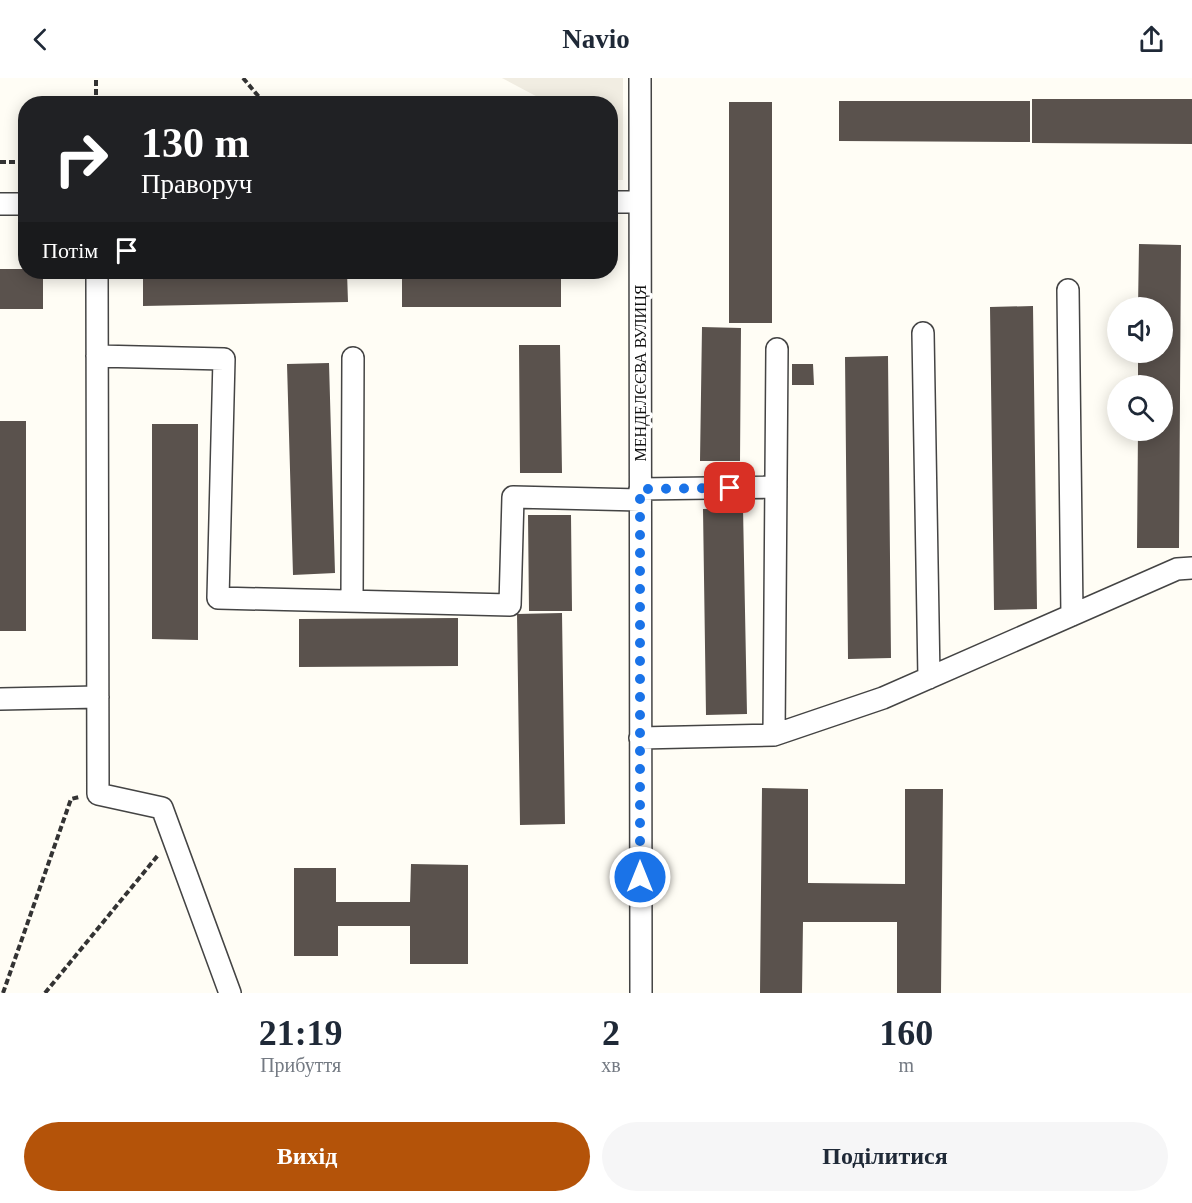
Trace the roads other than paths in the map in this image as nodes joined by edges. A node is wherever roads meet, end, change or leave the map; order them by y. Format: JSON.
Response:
{"nodes":[{"id":1,"x":639,"y":78,"type":"edge"},
{"id":2,"x":618,"y":202,"type":"edge"},
{"id":3,"x":639,"y":202,"type":"junction"},
{"id":4,"x":0,"y":204,"type":"edge"},
{"id":5,"x":18,"y":204,"type":"edge"},
{"id":6,"x":97,"y":279,"type":"edge"},
{"id":7,"x":1068,"y":290,"type":"dead end"},
{"id":8,"x":923,"y":333,"type":"dead end"},
{"id":9,"x":777,"y":349,"type":"dead end"},
{"id":10,"x":97,"y":356,"type":"junction"},
{"id":11,"x":353,"y":358,"type":"dead end"},
{"id":12,"x":776,"y":487,"type":"junction"},
{"id":13,"x":640,"y":494,"type":"junction"},
{"id":14,"x":1192,"y":568,"type":"edge"},
{"id":15,"x":352,"y":601,"type":"junction"},
{"id":16,"x":1072,"y":615,"type":"junction"},
{"id":17,"x":928,"y":678,"type":"junction"},
{"id":18,"x":98,"y":697,"type":"junction"},
{"id":19,"x":0,"y":699,"type":"edge"},
{"id":20,"x":774,"y":735,"type":"junction"},
{"id":21,"x":640,"y":738,"type":"junction"},
{"id":22,"x":230,"y":993,"type":"edge"},
{"id":23,"x":640,"y":993,"type":"edge"}],
"edges":[{"from":1,"to":3,"type":"street","name":"МЕНДЕЛЄЄВА ВУЛИЦЯ"},
{"from":2,"to":3,"type":"street"},
{"from":3,"to":13,"type":"street","name":"МЕНДЕЛЄЄВА ВУЛИЦЯ"},
{"from":4,"to":5,"type":"street"},
{"from":6,"to":10,"type":"street"},
{"from":7,"to":16,"type":"street"},
{"from":8,"to":17,"type":"street"},
{"from":9,"to":12,"type":"street"},
{"from":10,"to":15,"type":"street"},
{"from":10,"to":18,"type":"street"},
{"from":11,"to":15,"type":"street"},
{"from":12,"to":13,"type":"street"},
{"from":12,"to":20,"type":"street"},
{"from":13,"to":15,"type":"street"},
{"from":13,"to":21,"type":"street","name":"МЕНДЕЛЄЄВА ВУЛИЦЯ"},
{"from":14,"to":16,"type":"street"},
{"from":16,"to":17,"type":"street"},
{"from":17,"to":20,"type":"street"},
{"from":18,"to":19,"type":"street"},
{"from":18,"to":22,"type":"street"},
{"from":20,"to":21,"type":"street"},
{"from":21,"to":23,"type":"street","name":"МЕНДЕЛЄЄВА ВУЛИЦЯ"}]}
